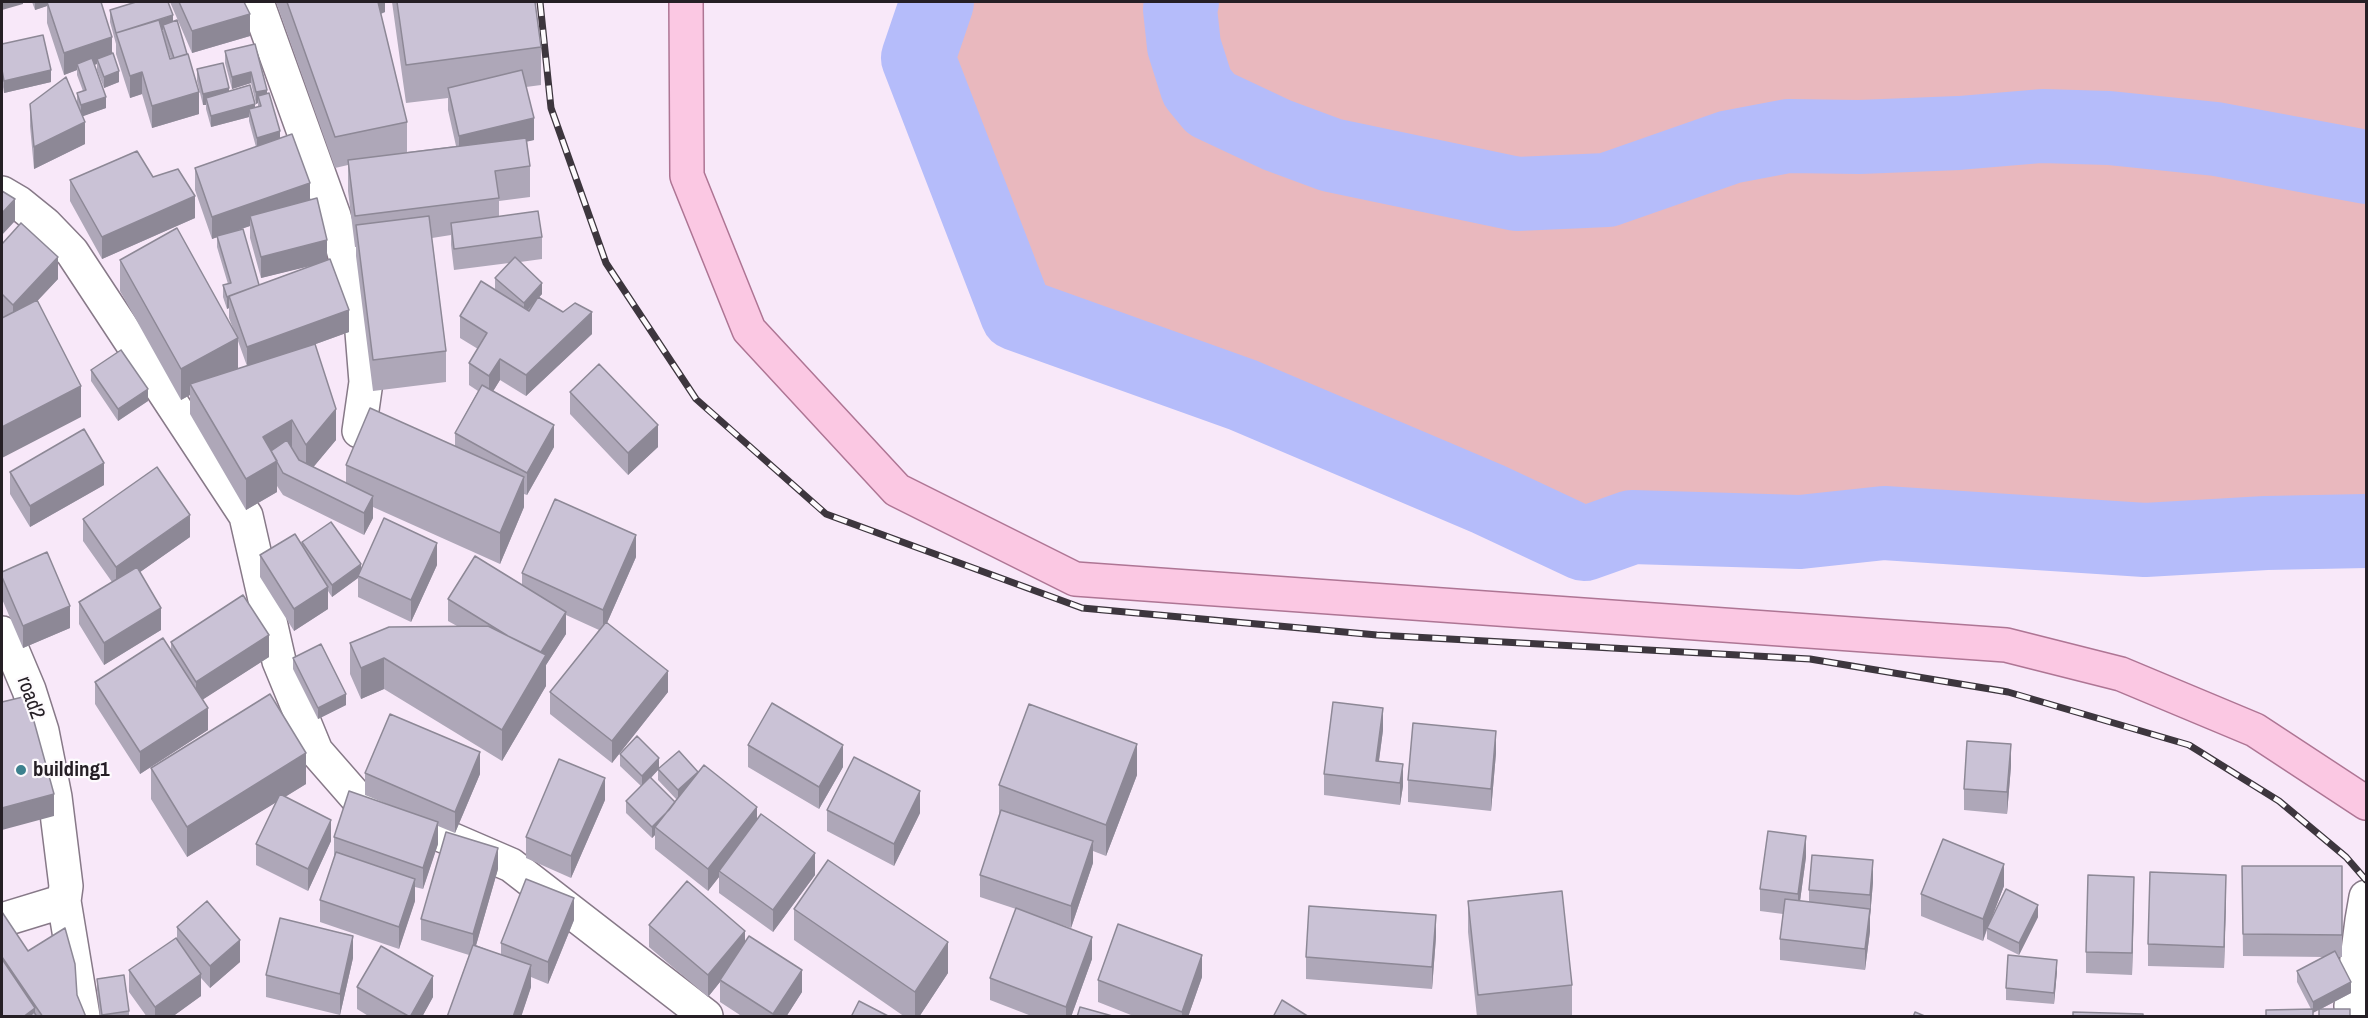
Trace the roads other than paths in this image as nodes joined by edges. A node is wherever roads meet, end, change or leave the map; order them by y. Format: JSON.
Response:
{"nodes":[{"id":1,"x":257,"y":2,"type":"edge"},
{"id":2,"x":686,"y":2,"type":"edge"},
{"id":3,"x":2,"y":193,"type":"edge"},
{"id":4,"x":359,"y":431,"type":"edge"},
{"id":5,"x":2,"y":633,"type":"edge"},
{"id":6,"x":2367,"y":803,"type":"edge"},
{"id":7,"x":2367,"y":897,"type":"edge"},
{"id":8,"x":64,"y":901,"type":"junction"},
{"id":9,"x":2,"y":920,"type":"edge"},
{"id":10,"x":83,"y":1017,"type":"edge"},
{"id":11,"x":706,"y":1017,"type":"edge"},
{"id":12,"x":2352,"y":1017,"type":"edge"}],
"edges":[{"from":1,"to":4,"type":"street"},
{"from":2,"to":6,"type":"main road"},
{"from":3,"to":11,"type":"street"},
{"from":5,"to":8,"type":"street","name":"road2"},
{"from":7,"to":12,"type":"street"},
{"from":8,"to":9,"type":"street"},
{"from":8,"to":10,"type":"street","name":"road2"}]}
